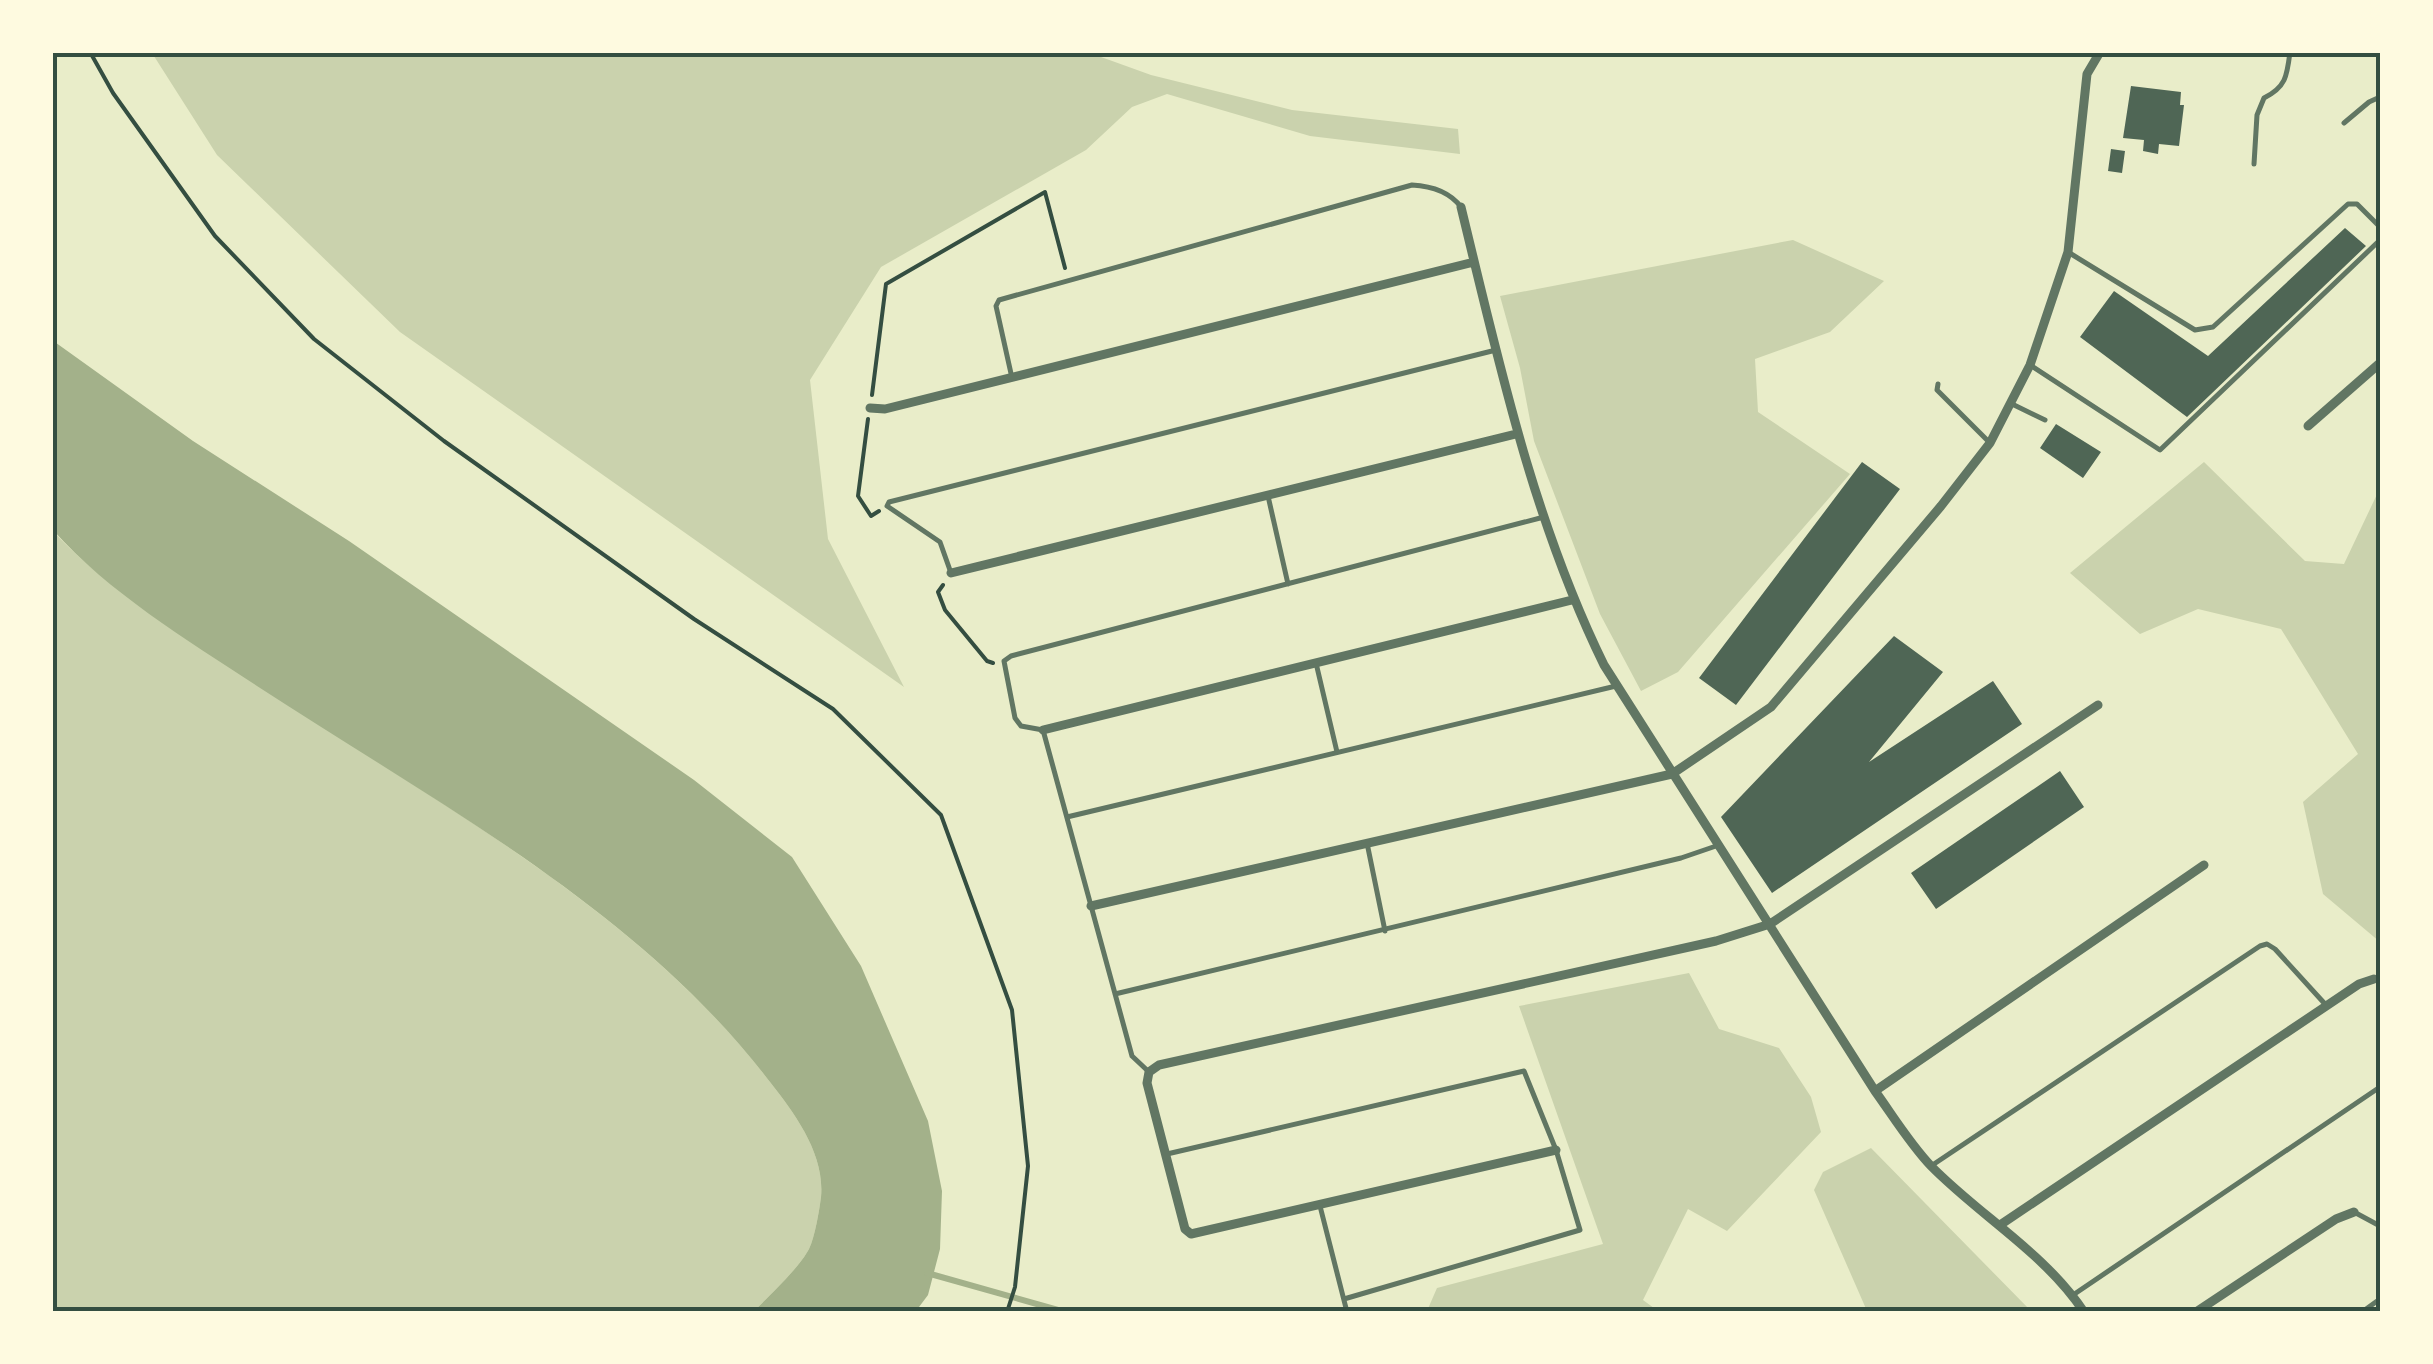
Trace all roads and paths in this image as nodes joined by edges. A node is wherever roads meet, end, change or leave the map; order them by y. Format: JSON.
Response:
{"nodes":[{"id":1,"x":90,"y":52,"type":"edge"},
{"id":2,"x":1334,"y":52,"type":"edge"},
{"id":3,"x":1347,"y":52,"type":"edge"},
{"id":4,"x":2100,"y":52,"type":"edge"},
{"id":5,"x":2290,"y":52,"type":"edge"},
{"id":6,"x":2380,"y":97,"type":"edge"},
{"id":7,"x":2344,"y":123,"type":"dead end"},
{"id":8,"x":2254,"y":164,"type":"dead end"},
{"id":9,"x":1460,"y":206,"type":"joint"},
{"id":10,"x":2380,"y":227,"type":"edge"},
{"id":11,"x":2380,"y":240,"type":"edge"},
{"id":12,"x":2068,"y":252,"type":"junction"},
{"id":13,"x":1474,"y":262,"type":"junction"},
{"id":14,"x":1068,"y":283,"type":"junction"},
{"id":15,"x":1496,"y":350,"type":"junction"},
{"id":16,"x":2380,"y":362,"type":"edge"},
{"id":17,"x":2030,"y":365,"type":"junction"},
{"id":18,"x":1012,"y":378,"type":"junction"},
{"id":19,"x":1938,"y":384,"type":"dead end"},
{"id":20,"x":2009,"y":402,"type":"junction"},
{"id":21,"x":870,"y":408,"type":"junction"},
{"id":22,"x":2044,"y":420,"type":"dead end"},
{"id":23,"x":2308,"y":426,"type":"dead end"},
{"id":24,"x":1516,"y":434,"type":"junction"},
{"id":25,"x":1990,"y":443,"type":"junction"},
{"id":26,"x":1268,"y":496,"type":"junction"},
{"id":27,"x":887,"y":506,"type":"junction"},
{"id":28,"x":1544,"y":517,"type":"junction"},
{"id":29,"x":951,"y":572,"type":"junction"},
{"id":30,"x":1288,"y":584,"type":"junction"},
{"id":31,"x":1572,"y":600,"type":"junction"},
{"id":32,"x":1316,"y":663,"type":"junction"},
{"id":33,"x":1002,"y":665,"type":"junction"},
{"id":34,"x":1616,"y":686,"type":"junction"},
{"id":35,"x":2098,"y":705,"type":"dead end"},
{"id":36,"x":1043,"y":730,"type":"junction"},
{"id":37,"x":1337,"y":752,"type":"junction"},
{"id":38,"x":1672,"y":774,"type":"junction"},
{"id":39,"x":1067,"y":817,"type":"junction"},
{"id":40,"x":1368,"y":844,"type":"junction"},
{"id":41,"x":1719,"y":845,"type":"junction"},
{"id":42,"x":2204,"y":865,"type":"dead end"},
{"id":43,"x":1091,"y":906,"type":"junction"},
{"id":44,"x":1770,"y":924,"type":"junction"},
{"id":45,"x":1385,"y":931,"type":"junction"},
{"id":46,"x":2377,"y":980,"type":"edge"},
{"id":47,"x":1115,"y":994,"type":"junction"},
{"id":48,"x":2326,"y":1006,"type":"junction"},
{"id":49,"x":1149,"y":1072,"type":"junction"},
{"id":50,"x":2380,"y":1087,"type":"edge"},
{"id":51,"x":1875,"y":1091,"type":"junction"},
{"id":52,"x":1556,"y":1150,"type":"junction"},
{"id":53,"x":1166,"y":1154,"type":"junction"},
{"id":54,"x":1930,"y":1166,"type":"junction"},
{"id":55,"x":1320,"y":1206,"type":"junction"},
{"id":56,"x":2354,"y":1212,"type":"joint"},
{"id":57,"x":2000,"y":1225,"type":"junction"},
{"id":58,"x":2380,"y":1226,"type":"edge"},
{"id":59,"x":2073,"y":1295,"type":"junction"},
{"id":60,"x":1344,"y":1299,"type":"junction"},
{"id":61,"x":2380,"y":1299,"type":"edge"},
{"id":62,"x":1007,"y":1312,"type":"edge"},
{"id":63,"x":1347,"y":1312,"type":"edge"},
{"id":64,"x":2084,"y":1312,"type":"edge"},
{"id":65,"x":2196,"y":1312,"type":"edge"},
{"id":66,"x":2362,"y":1312,"type":"edge"}],
"edges":[{"from":1,"to":62,"type":"path"},
{"from":2,"to":3,"type":"path"},
{"from":4,"to":12,"type":"street"},
{"from":5,"to":8,"type":"lane"},
{"from":6,"to":7,"type":"lane"},
{"from":9,"to":13,"type":"street"},
{"from":9,"to":14,"type":"lane"},
{"from":10,"to":12,"type":"lane"},
{"from":11,"to":17,"type":"lane"},
{"from":12,"to":17,"type":"street"},
{"from":13,"to":15,"type":"street"},
{"from":13,"to":18,"type":"street"},
{"from":14,"to":18,"type":"lane"},
{"from":14,"to":21,"type":"path"},
{"from":15,"to":24,"type":"street"},
{"from":15,"to":27,"type":"lane"},
{"from":16,"to":23,"type":"street"},
{"from":17,"to":20,"type":"street"},
{"from":18,"to":21,"type":"street"},
{"from":19,"to":25,"type":"lane"},
{"from":20,"to":22,"type":"lane"},
{"from":20,"to":25,"type":"street"},
{"from":21,"to":27,"type":"path"},
{"from":24,"to":26,"type":"street"},
{"from":24,"to":28,"type":"street"},
{"from":25,"to":38,"type":"street"},
{"from":26,"to":29,"type":"street"},
{"from":26,"to":30,"type":"lane"},
{"from":27,"to":29,"type":"lane"},
{"from":28,"to":30,"type":"lane"},
{"from":28,"to":31,"type":"street"},
{"from":29,"to":33,"type":"path"},
{"from":30,"to":33,"type":"lane"},
{"from":31,"to":32,"type":"street"},
{"from":31,"to":34,"type":"street"},
{"from":32,"to":36,"type":"street"},
{"from":32,"to":37,"type":"lane"},
{"from":33,"to":36,"type":"lane"},
{"from":34,"to":37,"type":"lane"},
{"from":34,"to":38,"type":"street"},
{"from":35,"to":44,"type":"street"},
{"from":36,"to":39,"type":"lane"},
{"from":37,"to":39,"type":"lane"},
{"from":38,"to":40,"type":"street"},
{"from":38,"to":41,"type":"street"},
{"from":39,"to":43,"type":"lane"},
{"from":40,"to":43,"type":"street"},
{"from":40,"to":45,"type":"lane"},
{"from":41,"to":44,"type":"street"},
{"from":41,"to":45,"type":"lane"},
{"from":42,"to":51,"type":"street"},
{"from":43,"to":47,"type":"lane"},
{"from":44,"to":49,"type":"street"},
{"from":44,"to":51,"type":"street"},
{"from":45,"to":47,"type":"lane"},
{"from":46,"to":48,"type":"street"},
{"from":47,"to":49,"type":"lane"},
{"from":48,"to":54,"type":"lane"},
{"from":48,"to":57,"type":"street"},
{"from":49,"to":53,"type":"street"},
{"from":50,"to":59,"type":"lane"},
{"from":51,"to":54,"type":"street"},
{"from":52,"to":53,"type":"lane"},
{"from":52,"to":55,"type":"street"},
{"from":52,"to":60,"type":"lane"},
{"from":53,"to":55,"type":"street"},
{"from":54,"to":57,"type":"street"},
{"from":55,"to":60,"type":"lane"},
{"from":56,"to":58,"type":"lane"},
{"from":56,"to":65,"type":"street"},
{"from":57,"to":59,"type":"street"},
{"from":59,"to":64,"type":"street"},
{"from":60,"to":63,"type":"lane"},
{"from":61,"to":66,"type":"lane"}]}
